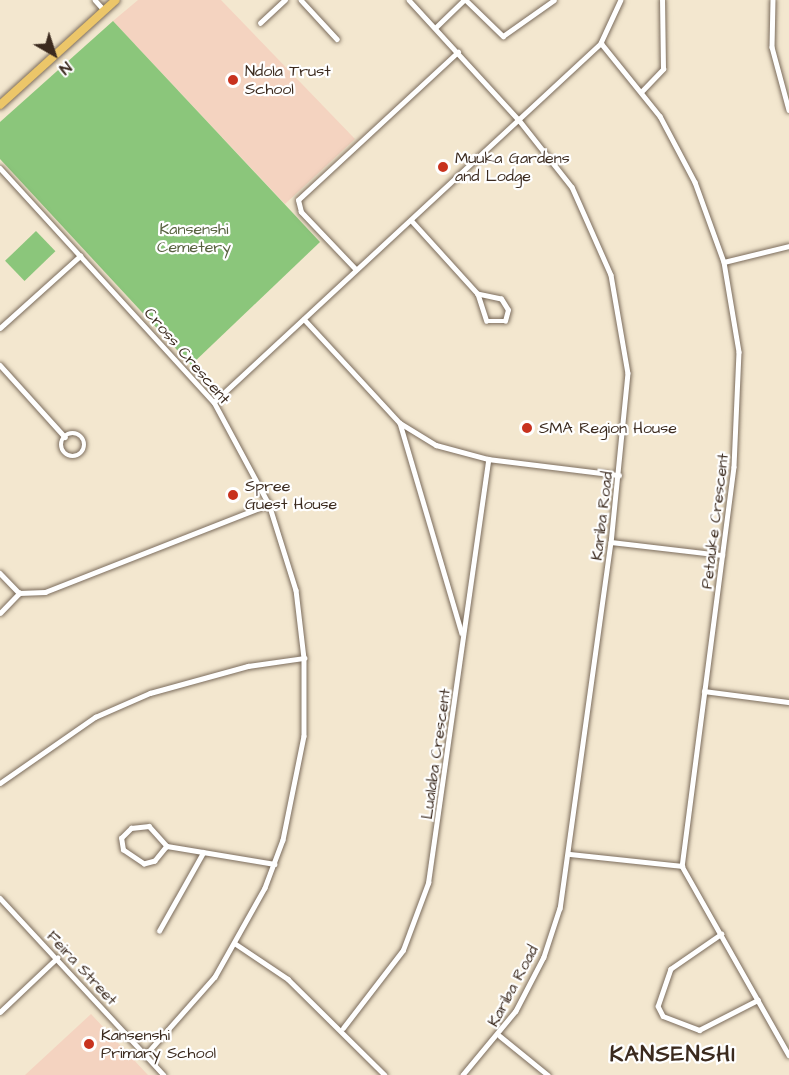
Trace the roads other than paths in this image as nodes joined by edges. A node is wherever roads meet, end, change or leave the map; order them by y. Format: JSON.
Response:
{"nodes":[{"id":1,"x":94,"y":0,"type":"edge"},
{"id":2,"x":116,"y":0,"type":"edge"},
{"id":3,"x":285,"y":0,"type":"edge"},
{"id":4,"x":300,"y":0,"type":"edge"},
{"id":5,"x":409,"y":0,"type":"edge"},
{"id":6,"x":465,"y":0,"type":"edge"},
{"id":7,"x":554,"y":0,"type":"edge"},
{"id":8,"x":621,"y":0,"type":"edge"},
{"id":9,"x":662,"y":0,"type":"edge"},
{"id":10,"x":773,"y":0,"type":"edge"},
{"id":11,"x":104,"y":10,"type":"junction"},
{"id":12,"x":260,"y":22,"type":"dead end"},
{"id":13,"x":435,"y":28,"type":"junction"},
{"id":14,"x":337,"y":39,"type":"dead end"},
{"id":15,"x":601,"y":43,"type":"junction"},
{"id":16,"x":458,"y":52,"type":"junction"},
{"id":17,"x":641,"y":92,"type":"junction"},
{"id":18,"x":0,"y":105,"type":"edge"},
{"id":19,"x":789,"y":110,"type":"edge"},
{"id":20,"x":519,"y":120,"type":"junction"},
{"id":21,"x":0,"y":168,"type":"edge"},
{"id":22,"x":411,"y":220,"type":"junction"},
{"id":23,"x":789,"y":246,"type":"edge"},
{"id":24,"x":80,"y":256,"type":"junction"},
{"id":25,"x":724,"y":262,"type":"junction"},
{"id":26,"x":356,"y":270,"type":"junction"},
{"id":27,"x":478,"y":294,"type":"junction"},
{"id":28,"x":304,"y":320,"type":"junction"},
{"id":29,"x":0,"y":328,"type":"edge"},
{"id":30,"x":0,"y":365,"type":"edge"},
{"id":31,"x":214,"y":402,"type":"junction"},
{"id":32,"x":400,"y":423,"type":"junction"},
{"id":33,"x":65,"y":437,"type":"junction"},
{"id":34,"x":488,"y":459,"type":"junction"},
{"id":35,"x":619,"y":475,"type":"junction"},
{"id":36,"x":269,"y":504,"type":"junction"},
{"id":37,"x":611,"y":542,"type":"junction"},
{"id":38,"x":722,"y":555,"type":"junction"},
{"id":39,"x":0,"y":573,"type":"edge"},
{"id":40,"x":18,"y":593,"type":"junction"},
{"id":41,"x":456,"y":603,"type":"junction"},
{"id":42,"x":468,"y":603,"type":"junction"},
{"id":43,"x":0,"y":613,"type":"edge"},
{"id":44,"x":464,"y":639,"type":"junction"},
{"id":45,"x":304,"y":658,"type":"junction"},
{"id":46,"x":704,"y":691,"type":"junction"},
{"id":47,"x":789,"y":702,"type":"edge"},
{"id":48,"x":0,"y":783,"type":"edge"},
{"id":49,"x":168,"y":846,"type":"junction"},
{"id":50,"x":203,"y":853,"type":"junction"},
{"id":51,"x":570,"y":854,"type":"junction"},
{"id":52,"x":274,"y":864,"type":"junction"},
{"id":53,"x":682,"y":866,"type":"junction"},
{"id":54,"x":0,"y":898,"type":"edge"},
{"id":55,"x":159,"y":931,"type":"dead end"},
{"id":56,"x":722,"y":934,"type":"junction"},
{"id":57,"x":236,"y":944,"type":"junction"},
{"id":58,"x":57,"y":958,"type":"junction"},
{"id":59,"x":758,"y":1000,"type":"junction"},
{"id":60,"x":0,"y":1012,"type":"edge"},
{"id":61,"x":343,"y":1028,"type":"junction"},
{"id":62,"x":500,"y":1035,"type":"junction"},
{"id":63,"x":146,"y":1054,"type":"junction"},
{"id":64,"x":789,"y":1055,"type":"edge"},
{"id":65,"x":164,"y":1075,"type":"edge"},
{"id":66,"x":385,"y":1075,"type":"edge"},
{"id":67,"x":463,"y":1075,"type":"edge"},
{"id":68,"x":548,"y":1075,"type":"edge"}],
"edges":[{"from":1,"to":11,"type":"street"},
{"from":2,"to":11,"type":"highway"},
{"from":3,"to":12,"type":"street"},
{"from":4,"to":14,"type":"street"},
{"from":5,"to":13,"type":"street","name":"Kariba Road"},
{"from":6,"to":7,"type":"street"},
{"from":6,"to":13,"type":"street"},
{"from":8,"to":15,"type":"street"},
{"from":9,"to":17,"type":"street"},
{"from":10,"to":19,"type":"street"},
{"from":11,"to":18,"type":"highway"},
{"from":13,"to":16,"type":"street","name":"Kariba Road"},
{"from":15,"to":17,"type":"street","name":"Petauke Crescent"},
{"from":15,"to":20,"type":"street"},
{"from":16,"to":20,"type":"street","name":"Kariba Road"},
{"from":16,"to":26,"type":"street"},
{"from":17,"to":25,"type":"street","name":"Petauke Crescent"},
{"from":20,"to":22,"type":"street"},
{"from":20,"to":35,"type":"street","name":"Kariba Road"},
{"from":21,"to":24,"type":"street","name":"Cross Crescent"},
{"from":22,"to":26,"type":"street"},
{"from":22,"to":27,"type":"street"},
{"from":23,"to":25,"type":"street"},
{"from":24,"to":29,"type":"street"},
{"from":24,"to":31,"type":"street","name":"Cross Crescent"},
{"from":25,"to":38,"type":"street","name":"Petauke Crescent"},
{"from":26,"to":28,"type":"street"},
{"from":27,"to":27,"type":"street"},
{"from":28,"to":31,"type":"street"},
{"from":28,"to":32,"type":"street"},
{"from":30,"to":33,"type":"street"},
{"from":31,"to":36,"type":"street","name":"Cross Crescent"},
{"from":32,"to":34,"type":"street"},
{"from":32,"to":41,"type":"street"},
{"from":33,"to":33,"type":"street"},
{"from":34,"to":35,"type":"street"},
{"from":34,"to":42,"type":"street","name":"Lualaba Crescent"},
{"from":35,"to":37,"type":"street","name":"Kariba Road"},
{"from":36,"to":40,"type":"street"},
{"from":36,"to":45,"type":"street","name":"Cross Crescent"},
{"from":37,"to":38,"type":"street"},
{"from":37,"to":51,"type":"street","name":"Kariba Road"},
{"from":38,"to":46,"type":"street","name":"Petauke Crescent"},
{"from":39,"to":40,"type":"street"},
{"from":40,"to":43,"type":"street"},
{"from":41,"to":42,"type":"street"},
{"from":41,"to":44,"type":"street"},
{"from":42,"to":44,"type":"street","name":"Lualaba Crescent"},
{"from":44,"to":61,"type":"street","name":"Lualaba Crescent"},
{"from":45,"to":48,"type":"street"},
{"from":45,"to":52,"type":"street","name":"Cross Crescent"},
{"from":46,"to":47,"type":"street"},
{"from":46,"to":53,"type":"street","name":"Petauke Crescent"},
{"from":49,"to":49,"type":"street"},
{"from":49,"to":50,"type":"street"},
{"from":50,"to":52,"type":"street"},
{"from":50,"to":55,"type":"street"},
{"from":51,"to":53,"type":"street"},
{"from":51,"to":62,"type":"street","name":"Kariba Road"},
{"from":52,"to":57,"type":"street","name":"Cross Crescent"},
{"from":53,"to":56,"type":"street"},
{"from":54,"to":58,"type":"street","name":"Feira Street"},
{"from":56,"to":59,"type":"street"},
{"from":56,"to":59,"type":"street"},
{"from":57,"to":61,"type":"street"},
{"from":57,"to":63,"type":"street","name":"Cross Crescent"},
{"from":58,"to":60,"type":"street"},
{"from":58,"to":63,"type":"street","name":"Feira Street"},
{"from":59,"to":64,"type":"street"},
{"from":61,"to":66,"type":"street"},
{"from":62,"to":67,"type":"street","name":"Kariba Road"},
{"from":62,"to":68,"type":"street"},
{"from":63,"to":65,"type":"street","name":"Feira Street"}]}
